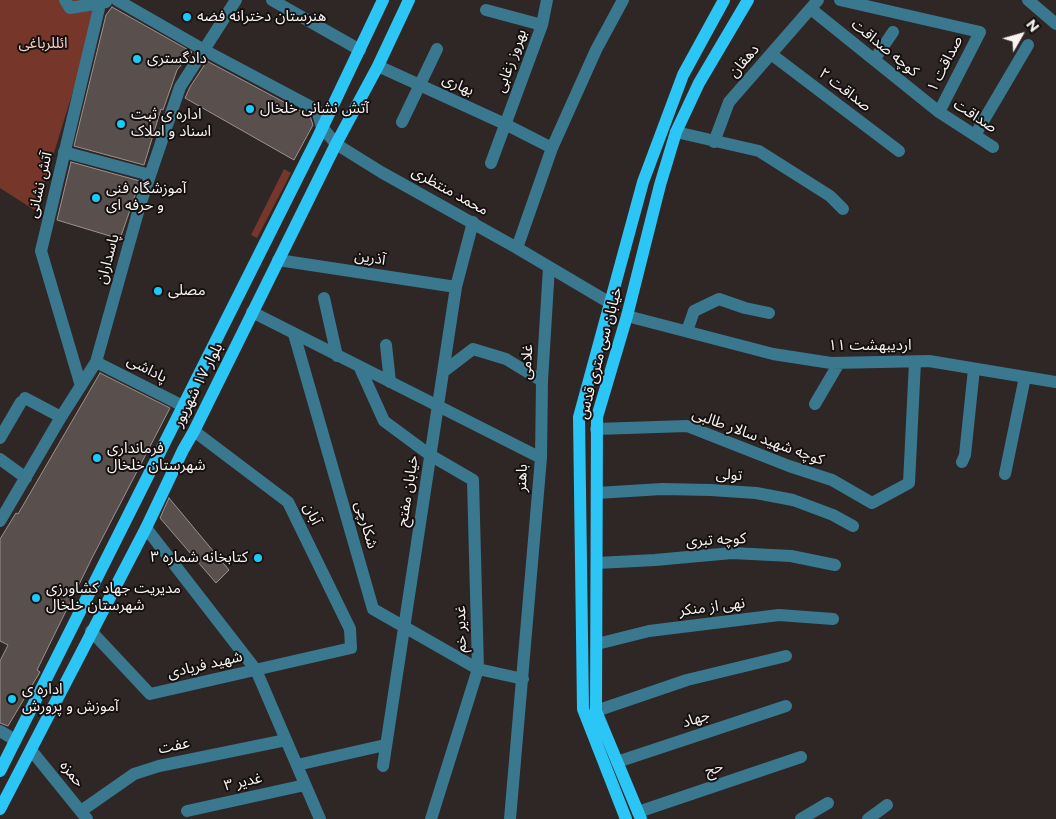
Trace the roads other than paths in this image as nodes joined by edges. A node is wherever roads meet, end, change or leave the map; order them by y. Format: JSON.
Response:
{"nodes":[{"id":1,"x":66,"y":0,"type":"edge"},
{"id":2,"x":113,"y":0,"type":"edge"},
{"id":3,"x":117,"y":0,"type":"edge"},
{"id":4,"x":236,"y":0,"type":"edge"},
{"id":5,"x":272,"y":0,"type":"edge"},
{"id":6,"x":383,"y":0,"type":"edge"},
{"id":7,"x":409,"y":0,"type":"edge"},
{"id":8,"x":547,"y":0,"type":"edge"},
{"id":9,"x":623,"y":0,"type":"edge"},
{"id":10,"x":724,"y":0,"type":"edge"},
{"id":11,"x":748,"y":0,"type":"edge"},
{"id":12,"x":840,"y":0,"type":"edge"},
{"id":13,"x":1028,"y":0,"type":"edge"},
{"id":14,"x":100,"y":4,"type":"junction"},
{"id":15,"x":814,"y":4,"type":"edge"},
{"id":16,"x":486,"y":10,"type":"dead end"},
{"id":17,"x":1056,"y":24,"type":"edge"},
{"id":18,"x":542,"y":25,"type":"junction"},
{"id":19,"x":893,"y":32,"type":"dead end"},
{"id":20,"x":1028,"y":45,"type":"dead end"},
{"id":21,"x":437,"y":49,"type":"dead end"},
{"id":22,"x":204,"y":50,"type":"junction"},
{"id":23,"x":360,"y":50,"type":"junction"},
{"id":24,"x":771,"y":54,"type":"junction"},
{"id":25,"x":874,"y":60,"type":"junction"},
{"id":26,"x":378,"y":66,"type":"junction"},
{"id":27,"x":419,"y":85,"type":"junction"},
{"id":28,"x":939,"y":112,"type":"junction"},
{"id":29,"x":402,"y":122,"type":"dead end"},
{"id":30,"x":505,"y":124,"type":"junction"},
{"id":31,"x":322,"y":127,"type":"junction"},
{"id":32,"x":676,"y":132,"type":"junction"},
{"id":33,"x":975,"y":135,"type":"junction"},
{"id":34,"x":714,"y":142,"type":"junction"},
{"id":35,"x":336,"y":144,"type":"junction"},
{"id":36,"x":993,"y":147,"type":"dead end"},
{"id":37,"x":552,"y":148,"type":"junction"},
{"id":38,"x":899,"y":151,"type":"dead end"},
{"id":39,"x":64,"y":152,"type":"junction"},
{"id":40,"x":491,"y":164,"type":"dead end"},
{"id":41,"x":150,"y":174,"type":"junction"},
{"id":42,"x":643,"y":182,"type":"junction"},
{"id":43,"x":660,"y":185,"type":"junction"},
{"id":44,"x":843,"y":209,"type":"dead end"},
{"id":45,"x":473,"y":222,"type":"junction"},
{"id":46,"x":517,"y":248,"type":"junction"},
{"id":47,"x":278,"y":260,"type":"junction"},
{"id":48,"x":252,"y":267,"type":"junction"},
{"id":49,"x":549,"y":267,"type":"junction"},
{"id":50,"x":268,"y":281,"type":"junction"},
{"id":51,"x":456,"y":288,"type":"junction"},
{"id":52,"x":324,"y":298,"type":"dead end"},
{"id":53,"x":610,"y":302,"type":"junction"},
{"id":54,"x":252,"y":312,"type":"junction"},
{"id":55,"x":769,"y":313,"type":"dead end"},
{"id":56,"x":627,"y":316,"type":"junction"},
{"id":57,"x":687,"y":330,"type":"junction"},
{"id":58,"x":294,"y":334,"type":"junction"},
{"id":59,"x":386,"y":345,"type":"dead end"},
{"id":60,"x":337,"y":356,"type":"junction"},
{"id":61,"x":96,"y":362,"type":"junction"},
{"id":62,"x":915,"y":362,"type":"junction"},
{"id":63,"x":839,"y":363,"type":"junction"},
{"id":64,"x":360,"y":368,"type":"junction"},
{"id":65,"x":974,"y":369,"type":"junction"},
{"id":66,"x":443,"y":372,"type":"junction"},
{"id":67,"x":1025,"y":377,"type":"junction"},
{"id":68,"x":542,"y":381,"type":"junction"},
{"id":69,"x":390,"y":382,"type":"junction"},
{"id":70,"x":1056,"y":382,"type":"edge"},
{"id":71,"x":81,"y":386,"type":"junction"},
{"id":72,"x":184,"y":404,"type":"junction"},
{"id":73,"x":815,"y":404,"type":"dead end"},
{"id":74,"x":438,"y":406,"type":"junction"},
{"id":75,"x":204,"y":411,"type":"junction"},
{"id":76,"x":580,"y":416,"type":"junction"},
{"id":77,"x":61,"y":417,"type":"junction"},
{"id":78,"x":597,"y":423,"type":"junction"},
{"id":79,"x":194,"y":431,"type":"junction"},
{"id":80,"x":0,"y":438,"type":"edge"},
{"id":81,"x":430,"y":456,"type":"junction"},
{"id":82,"x":541,"y":458,"type":"junction"},
{"id":83,"x":0,"y":459,"type":"edge"},
{"id":84,"x":962,"y":462,"type":"dead end"},
{"id":85,"x":1005,"y":474,"type":"dead end"},
{"id":86,"x":26,"y":478,"type":"junction"},
{"id":87,"x":596,"y":493,"type":"junction"},
{"id":88,"x":0,"y":521,"type":"edge"},
{"id":89,"x":853,"y":526,"type":"dead end"},
{"id":90,"x":146,"y":528,"type":"junction"},
{"id":91,"x":597,"y":563,"type":"junction"},
{"id":92,"x":835,"y":565,"type":"dead end"},
{"id":93,"x":833,"y":619,"type":"dead end"},
{"id":94,"x":403,"y":626,"type":"junction"},
{"id":95,"x":91,"y":631,"type":"junction"},
{"id":96,"x":597,"y":644,"type":"junction"},
{"id":97,"x":351,"y":648,"type":"joint"},
{"id":98,"x":786,"y":656,"type":"dead end"},
{"id":99,"x":478,"y":669,"type":"junction"},
{"id":100,"x":256,"y":670,"type":"junction"},
{"id":101,"x":522,"y":679,"type":"junction"},
{"id":102,"x":786,"y":706,"type":"dead end"},
{"id":103,"x":596,"y":710,"type":"junction"},
{"id":104,"x":0,"y":731,"type":"edge"},
{"id":105,"x":16,"y":740,"type":"junction"},
{"id":106,"x":286,"y":740,"type":"junction"},
{"id":107,"x":385,"y":745,"type":"junction"},
{"id":108,"x":31,"y":750,"type":"junction"},
{"id":109,"x":801,"y":757,"type":"dead end"},
{"id":110,"x":617,"y":762,"type":"junction"},
{"id":111,"x":297,"y":765,"type":"junction"},
{"id":112,"x":383,"y":766,"type":"dead end"},
{"id":113,"x":0,"y":771,"type":"edge"},
{"id":114,"x":305,"y":785,"type":"junction"},
{"id":115,"x":828,"y":803,"type":"dead end"},
{"id":116,"x":888,"y":805,"type":"dead end"},
{"id":117,"x":0,"y":809,"type":"edge"},
{"id":118,"x":187,"y":811,"type":"dead end"},
{"id":119,"x":84,"y":815,"type":"edge"},
{"id":120,"x":640,"y":816,"type":"edge"},
{"id":121,"x":320,"y":819,"type":"edge"},
{"id":122,"x":431,"y":819,"type":"edge"},
{"id":123,"x":510,"y":819,"type":"edge"},
{"id":124,"x":626,"y":819,"type":"edge"},
{"id":125,"x":801,"y":819,"type":"edge"},
{"id":126,"x":868,"y":819,"type":"edge"}],
"edges":[{"from":1,"to":14,"type":"street"},
{"from":2,"to":14,"type":"street"},
{"from":3,"to":22,"type":"street"},
{"from":4,"to":22,"type":"street","name":"پاسداران"},
{"from":5,"to":23,"type":"street"},
{"from":6,"to":23,"type":"main road","name":"بلوار ١٧ شهریور"},
{"from":7,"to":26,"type":"main road","name":"بلوار ١٧ شهریور"},
{"from":8,"to":18,"type":"street"},
{"from":9,"to":37,"type":"street"},
{"from":10,"to":42,"type":"main road","name":"خیابان سی متری قدس"},
{"from":11,"to":32,"type":"main road","name":"خیابان سی متری قدس"},
{"from":12,"to":28,"type":"street","name":"صداقت ۱"},
{"from":13,"to":17,"type":"street"},
{"from":14,"to":39,"type":"street","name":"آتش نشانی"},
{"from":15,"to":24,"type":"street","name":"دهقان"},
{"from":15,"to":25,"type":"street","name":"کوچه صداقت"},
{"from":16,"to":18,"type":"street","name":"بهروز زغابی"},
{"from":18,"to":30,"type":"street","name":"بهروز زغابی"},
{"from":19,"to":25,"type":"street"},
{"from":20,"to":33,"type":"street"},
{"from":21,"to":27,"type":"street"},
{"from":22,"to":31,"type":"street"},
{"from":22,"to":41,"type":"street","name":"پاسداران"},
{"from":23,"to":31,"type":"main road","name":"بلوار ١٧ شهریور"},
{"from":24,"to":34,"type":"street","name":"دهقان"},
{"from":24,"to":38,"type":"street","name":"صداقت ۲"},
{"from":25,"to":28,"type":"street","name":"کوچه صداقت"},
{"from":26,"to":27,"type":"street","name":"بهاری"},
{"from":26,"to":35,"type":"main road","name":"بلوار ١٧ شهریور"},
{"from":27,"to":29,"type":"street"},
{"from":27,"to":30,"type":"street","name":"بهاری"},
{"from":28,"to":33,"type":"street","name":"صداقت"},
{"from":30,"to":37,"type":"street","name":"بهاری"},
{"from":30,"to":40,"type":"street","name":"بهروز زغابی"},
{"from":31,"to":35,"type":"street","name":"محمد منتظری"},
{"from":31,"to":48,"type":"main road","name":"بلوار ١٧ شهریور"},
{"from":32,"to":34,"type":"street"},
{"from":32,"to":43,"type":"main road","name":"خیابان سی متری قدس"},
{"from":33,"to":36,"type":"street","name":"صداقت"},
{"from":34,"to":44,"type":"street"},
{"from":35,"to":45,"type":"street","name":"محمد منتظری"},
{"from":35,"to":47,"type":"main road","name":"بلوار ١٧ شهریور"},
{"from":37,"to":46,"type":"street"},
{"from":39,"to":41,"type":"street"},
{"from":39,"to":71,"type":"street","name":"آتش نشانی"},
{"from":41,"to":61,"type":"street","name":"پاسداران"},
{"from":42,"to":43,"type":"main road"},
{"from":42,"to":53,"type":"main road","name":"خیابان سی متری قدس"},
{"from":43,"to":56,"type":"main road","name":"خیابان سی متری قدس"},
{"from":45,"to":46,"type":"street","name":"محمد منتظری"},
{"from":45,"to":51,"type":"street","name":"خیابان مفتح"},
{"from":46,"to":49,"type":"street","name":"محمد منتظری"},
{"from":47,"to":50,"type":"main road","name":"بلوار ١٧ شهریور"},
{"from":47,"to":51,"type":"street","name":"آذرین"},
{"from":48,"to":50,"type":"main road"},
{"from":48,"to":72,"type":"main road","name":"بلوار ١٧ شهریور"},
{"from":49,"to":53,"type":"street","name":"محمد منتظری"},
{"from":49,"to":68,"type":"street","name":"غلامی"},
{"from":50,"to":54,"type":"main road","name":"بلوار ١٧ شهریور"},
{"from":51,"to":66,"type":"street","name":"خیابان مفتح"},
{"from":52,"to":60,"type":"street"},
{"from":53,"to":76,"type":"main road","name":"خیابان سی متری قدس"},
{"from":54,"to":58,"type":"street","name":"باهنر"},
{"from":54,"to":75,"type":"main road","name":"بلوار ١٧ شهریور"},
{"from":55,"to":57,"type":"street"},
{"from":56,"to":57,"type":"street","name":"۱۱ اردیبهشت"},
{"from":56,"to":78,"type":"main road","name":"خیابان سی متری قدس"},
{"from":57,"to":63,"type":"street","name":"۱۱ اردیبهشت"},
{"from":58,"to":60,"type":"street","name":"باهنر"},
{"from":58,"to":94,"type":"street","name":"شکارچی"},
{"from":59,"to":69,"type":"street"},
{"from":60,"to":64,"type":"street","name":"باهنر"},
{"from":61,"to":71,"type":"street","name":"پاسداران"},
{"from":61,"to":72,"type":"street","name":"پاداشی"},
{"from":62,"to":63,"type":"street","name":"۱۱ اردیبهشت"},
{"from":62,"to":65,"type":"street","name":"۱۱ اردیبهشت"},
{"from":62,"to":78,"type":"street","name":"کوچه شهید سالار طالبی"},
{"from":63,"to":73,"type":"street"},
{"from":64,"to":69,"type":"street","name":"باهنر"},
{"from":64,"to":81,"type":"street"},
{"from":65,"to":67,"type":"street","name":"۱۱ اردیبهشت"},
{"from":65,"to":84,"type":"street"},
{"from":66,"to":68,"type":"street"},
{"from":66,"to":74,"type":"street","name":"خیابان مفتح"},
{"from":67,"to":70,"type":"street","name":"۱۱ اردیبهشت"},
{"from":67,"to":85,"type":"street"},
{"from":68,"to":82,"type":"street","name":"غلامی"},
{"from":69,"to":74,"type":"street","name":"باهنر"},
{"from":71,"to":77,"type":"street","name":"پاسداران"},
{"from":72,"to":75,"type":"main road"},
{"from":72,"to":105,"type":"main road","name":"بلوار ١٧ شهریور"},
{"from":74,"to":81,"type":"street","name":"خیابان مفتح"},
{"from":74,"to":82,"type":"street","name":"باهنر"},
{"from":75,"to":79,"type":"main road","name":"بلوار ١٧ شهریور"},
{"from":76,"to":78,"type":"main road"},
{"from":76,"to":124,"type":"main road","name":"خیابان سی متری قدس"},
{"from":77,"to":80,"type":"street"},
{"from":77,"to":86,"type":"street","name":"پاسداران"},
{"from":78,"to":87,"type":"main road","name":"خیابان سی متری قدس"},
{"from":79,"to":90,"type":"main road","name":"بلوار ١٧ شهریور"},
{"from":79,"to":97,"type":"street","name":"آبان"},
{"from":81,"to":94,"type":"street","name":"خیابان مفتح"},
{"from":81,"to":99,"type":"street","name":"غدیر خم"},
{"from":82,"to":101,"type":"street","name":"باهنر"},
{"from":83,"to":86,"type":"street"},
{"from":86,"to":88,"type":"street","name":"پاسداران"},
{"from":87,"to":89,"type":"street","name":"تولی"},
{"from":87,"to":91,"type":"main road","name":"خیابان سی متری قدس"},
{"from":90,"to":95,"type":"main road","name":"بلوار ١٧ شهریور"},
{"from":90,"to":100,"type":"street"},
{"from":91,"to":92,"type":"street","name":"کوچه تبری"},
{"from":91,"to":96,"type":"main road","name":"خیابان سی متری قدس"},
{"from":93,"to":96,"type":"street","name":"نهی از منکر"},
{"from":94,"to":99,"type":"street","name":"شکارچی"},
{"from":94,"to":107,"type":"street","name":"خیابان مفتح"},
{"from":95,"to":100,"type":"street","name":"شهید فریادی"},
{"from":95,"to":108,"type":"main road","name":"بلوار ١٧ شهریور"},
{"from":96,"to":103,"type":"main road","name":"خیابان سی متری قدس"},
{"from":97,"to":100,"type":"street","name":"شهید فریادی"},
{"from":98,"to":103,"type":"street"},
{"from":99,"to":101,"type":"street","name":"شکارچی"},
{"from":99,"to":122,"type":"street","name":"غدیر خم"},
{"from":100,"to":106,"type":"street"},
{"from":101,"to":123,"type":"street","name":"باهنر"},
{"from":102,"to":110,"type":"street","name":"جهاد"},
{"from":103,"to":110,"type":"main road","name":"خیابان سی متری قدس"},
{"from":104,"to":105,"type":"street"},
{"from":105,"to":113,"type":"main road","name":"بلوار ١٧ شهریور"},
{"from":106,"to":111,"type":"street"},
{"from":106,"to":119,"type":"street","name":"عفت"},
{"from":107,"to":111,"type":"street"},
{"from":107,"to":112,"type":"street","name":"خیابان مفتح"},
{"from":108,"to":117,"type":"main road","name":"بلوار ١٧ شهریور"},
{"from":108,"to":119,"type":"street","name":"حمزه"},
{"from":109,"to":120,"type":"street","name":"حج"},
{"from":110,"to":120,"type":"main road","name":"خیابان سی متری قدس"},
{"from":111,"to":114,"type":"street"},
{"from":114,"to":118,"type":"street","name":"غدیر ۳"},
{"from":114,"to":121,"type":"street"},
{"from":115,"to":125,"type":"street"},
{"from":116,"to":126,"type":"street"}]}
